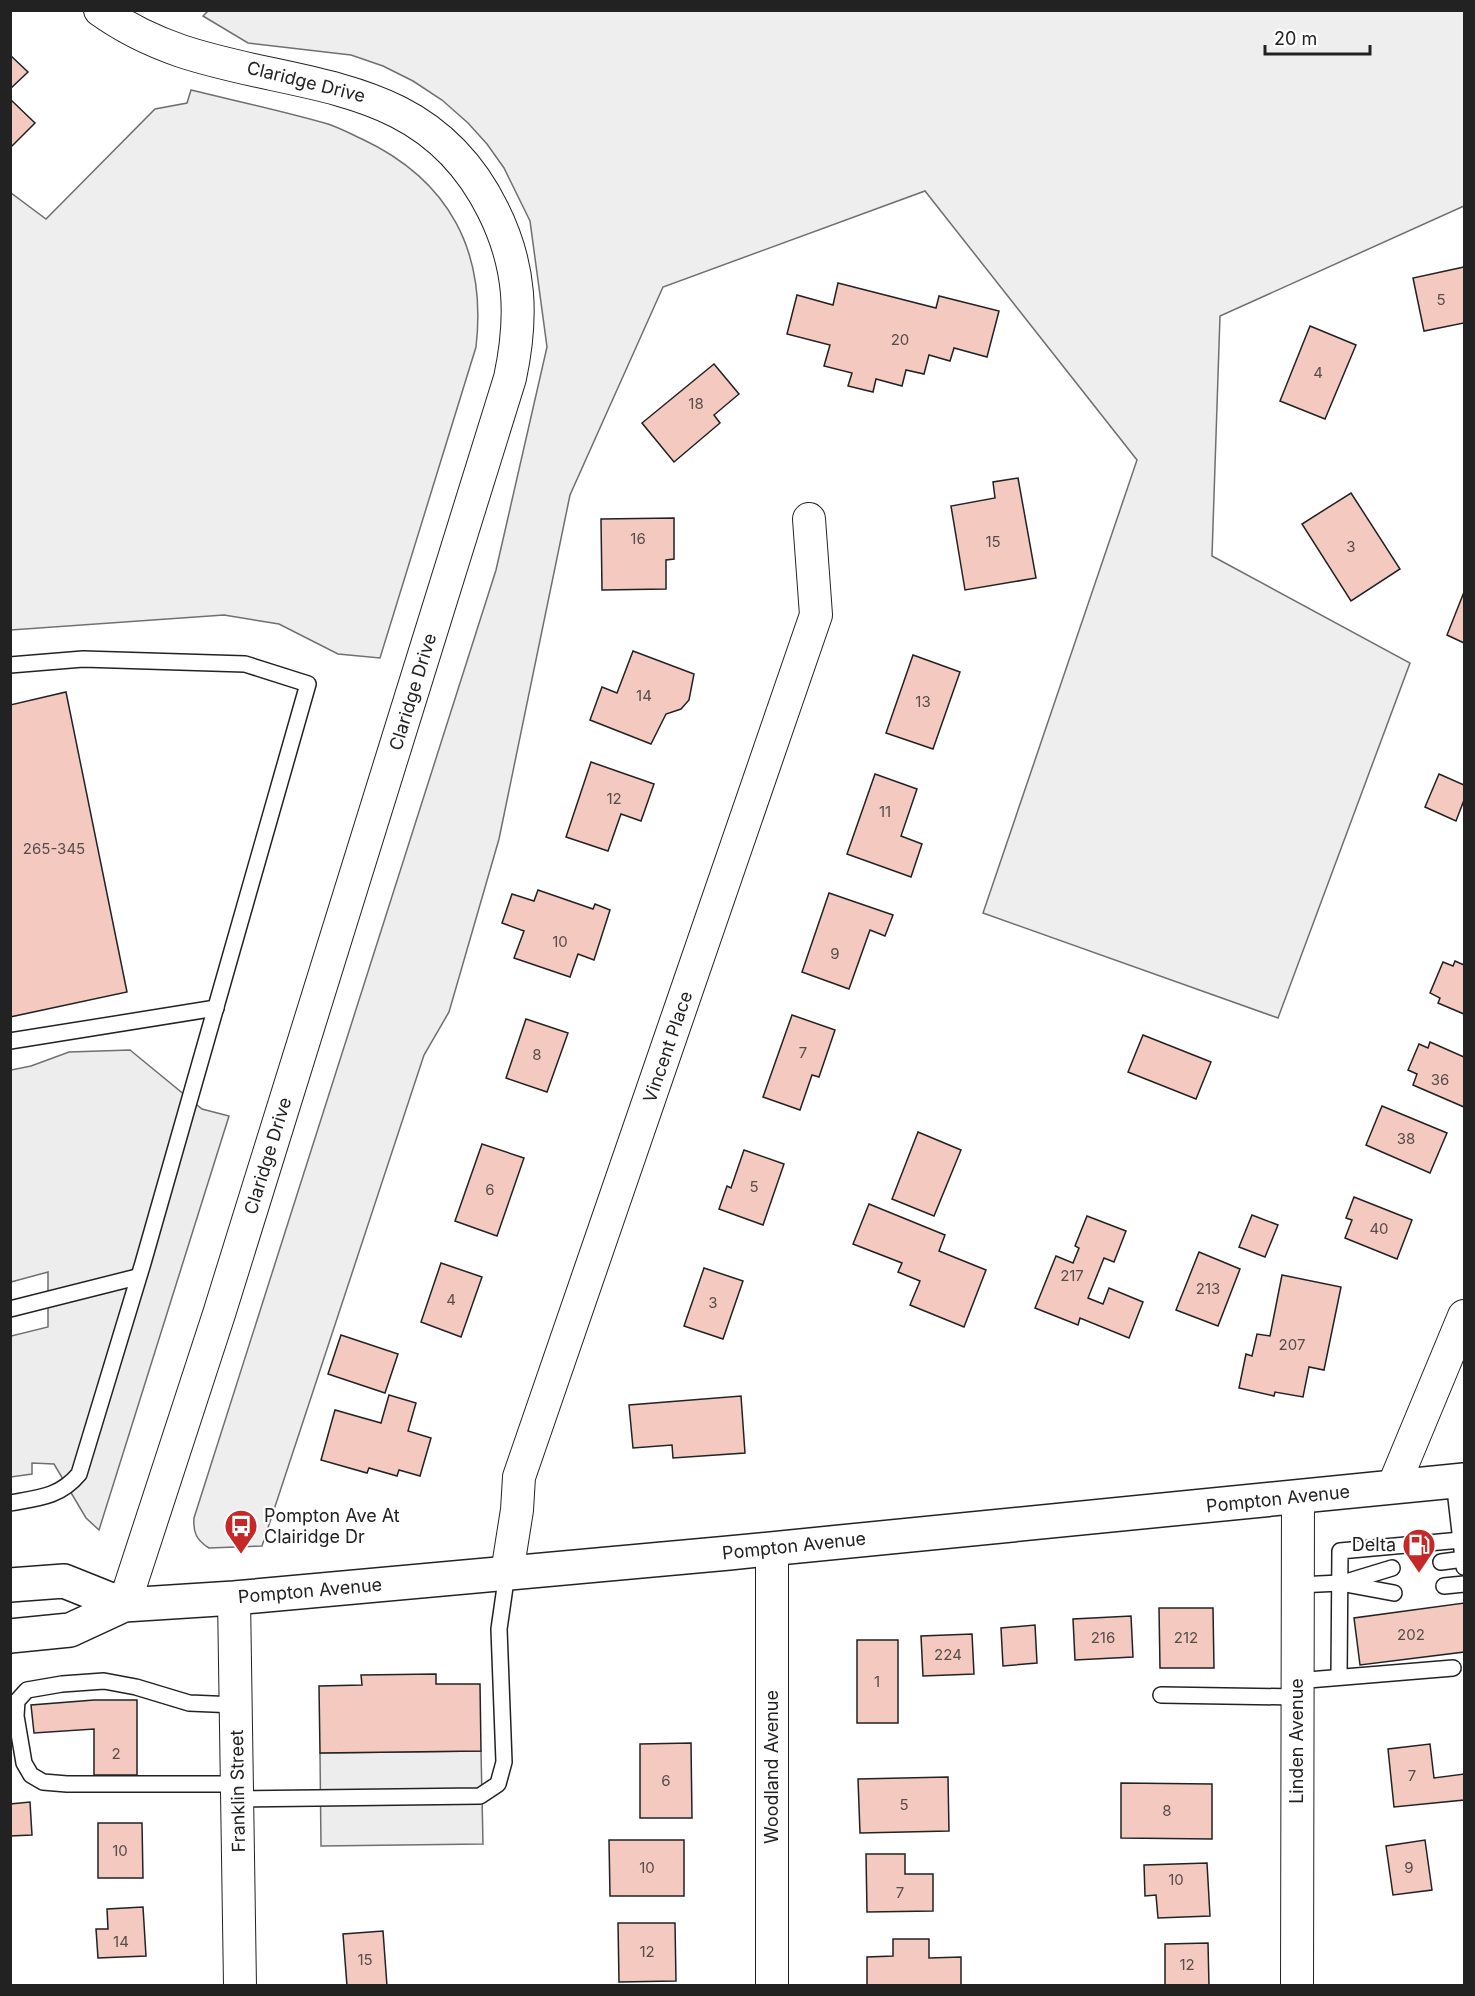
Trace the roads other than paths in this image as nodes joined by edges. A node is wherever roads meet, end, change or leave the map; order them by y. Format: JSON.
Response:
{"nodes":[{"id":1,"x":100,"y":10,"type":"edge"},
{"id":2,"x":131,"y":20,"type":"edge"},
{"id":3,"x":809,"y":519,"type":"dead end"},
{"id":4,"x":10,"y":665,"type":"edge"},
{"id":5,"x":216,"y":1008,"type":"junction"},
{"id":6,"x":10,"y":1041,"type":"edge"},
{"id":7,"x":137,"y":1277,"type":"junction"},
{"id":8,"x":10,"y":1309,"type":"edge"},
{"id":9,"x":1464,"y":1316,"type":"edge"},
{"id":10,"x":1459,"y":1480,"type":"edge"},
{"id":11,"x":1393,"y":1487,"type":"junction"},
{"id":12,"x":1298,"y":1497,"type":"junction"},
{"id":13,"x":10,"y":1503,"type":"edge"},
{"id":14,"x":1461,"y":1540,"type":"junction"},
{"id":15,"x":772,"y":1549,"type":"junction"},
{"id":16,"x":1441,"y":1562,"type":"dead end"},
{"id":17,"x":1464,"y":1563,"type":"edge"},
{"id":18,"x":1392,"y":1568,"type":"dead end"},
{"id":19,"x":507,"y":1574,"type":"junction"},
{"id":20,"x":1340,"y":1583,"type":"junction"},
{"id":21,"x":1464,"y":1584,"type":"edge"},
{"id":22,"x":10,"y":1585,"type":"edge"},
{"id":23,"x":1298,"y":1585,"type":"junction"},
{"id":24,"x":1444,"y":1586,"type":"dead end"},
{"id":25,"x":1394,"y":1593,"type":"dead end"},
{"id":26,"x":234,"y":1598,"type":"junction"},
{"id":27,"x":124,"y":1605,"type":"junction"},
{"id":28,"x":10,"y":1636,"type":"edge"},
{"id":29,"x":1453,"y":1668,"type":"dead end"},
{"id":30,"x":1339,"y":1677,"type":"junction"},
{"id":31,"x":1296,"y":1689,"type":"junction"},
{"id":32,"x":1161,"y":1695,"type":"dead end"},
{"id":33,"x":236,"y":1705,"type":"junction"},
{"id":34,"x":238,"y":1792,"type":"junction"},
{"id":35,"x":240,"y":1986,"type":"edge"},
{"id":36,"x":772,"y":1986,"type":"edge"},
{"id":37,"x":1298,"y":1986,"type":"edge"}],
"edges":[{"from":1,"to":2,"type":"street","name":"Claridge Drive"},
{"from":2,"to":27,"type":"street","name":"Claridge Drive"},
{"from":3,"to":19,"type":"street","name":"Vincent Place"},
{"from":4,"to":5,"type":"lane"},
{"from":5,"to":6,"type":"lane"},
{"from":5,"to":7,"type":"lane"},
{"from":7,"to":8,"type":"lane"},
{"from":7,"to":13,"type":"lane"},
{"from":9,"to":11,"type":"street"},
{"from":10,"to":11,"type":"main road","name":"Pompton Avenue"},
{"from":10,"to":14,"type":"lane"},
{"from":11,"to":12,"type":"main road","name":"Pompton Avenue"},
{"from":12,"to":15,"type":"main road","name":"Pompton Avenue"},
{"from":12,"to":23,"type":"street","name":"Linden Avenue"},
{"from":14,"to":17,"type":"lane"},
{"from":14,"to":20,"type":"lane"},
{"from":15,"to":19,"type":"main road","name":"Pompton Avenue"},
{"from":15,"to":36,"type":"street","name":"Woodland Avenue"},
{"from":16,"to":17,"type":"lane"},
{"from":18,"to":20,"type":"lane"},
{"from":19,"to":26,"type":"main road","name":"Pompton Avenue"},
{"from":19,"to":34,"type":"lane"},
{"from":20,"to":23,"type":"lane"},
{"from":20,"to":25,"type":"lane"},
{"from":20,"to":30,"type":"lane"},
{"from":21,"to":24,"type":"lane"},
{"from":22,"to":27,"type":"main road","name":"Pompton Avenue"},
{"from":23,"to":31,"type":"street","name":"Linden Avenue"},
{"from":26,"to":27,"type":"main road","name":"Pompton Avenue"},
{"from":26,"to":33,"type":"street","name":"Franklin Street"},
{"from":27,"to":28,"type":"main road","name":"Pompton Avenue"},
{"from":29,"to":30,"type":"lane"},
{"from":30,"to":31,"type":"lane"},
{"from":31,"to":32,"type":"lane"},
{"from":31,"to":37,"type":"street","name":"Linden Avenue"},
{"from":33,"to":34,"type":"street","name":"Franklin Street"},
{"from":33,"to":34,"type":"lane"},
{"from":34,"to":35,"type":"street","name":"Franklin Street"}]}
